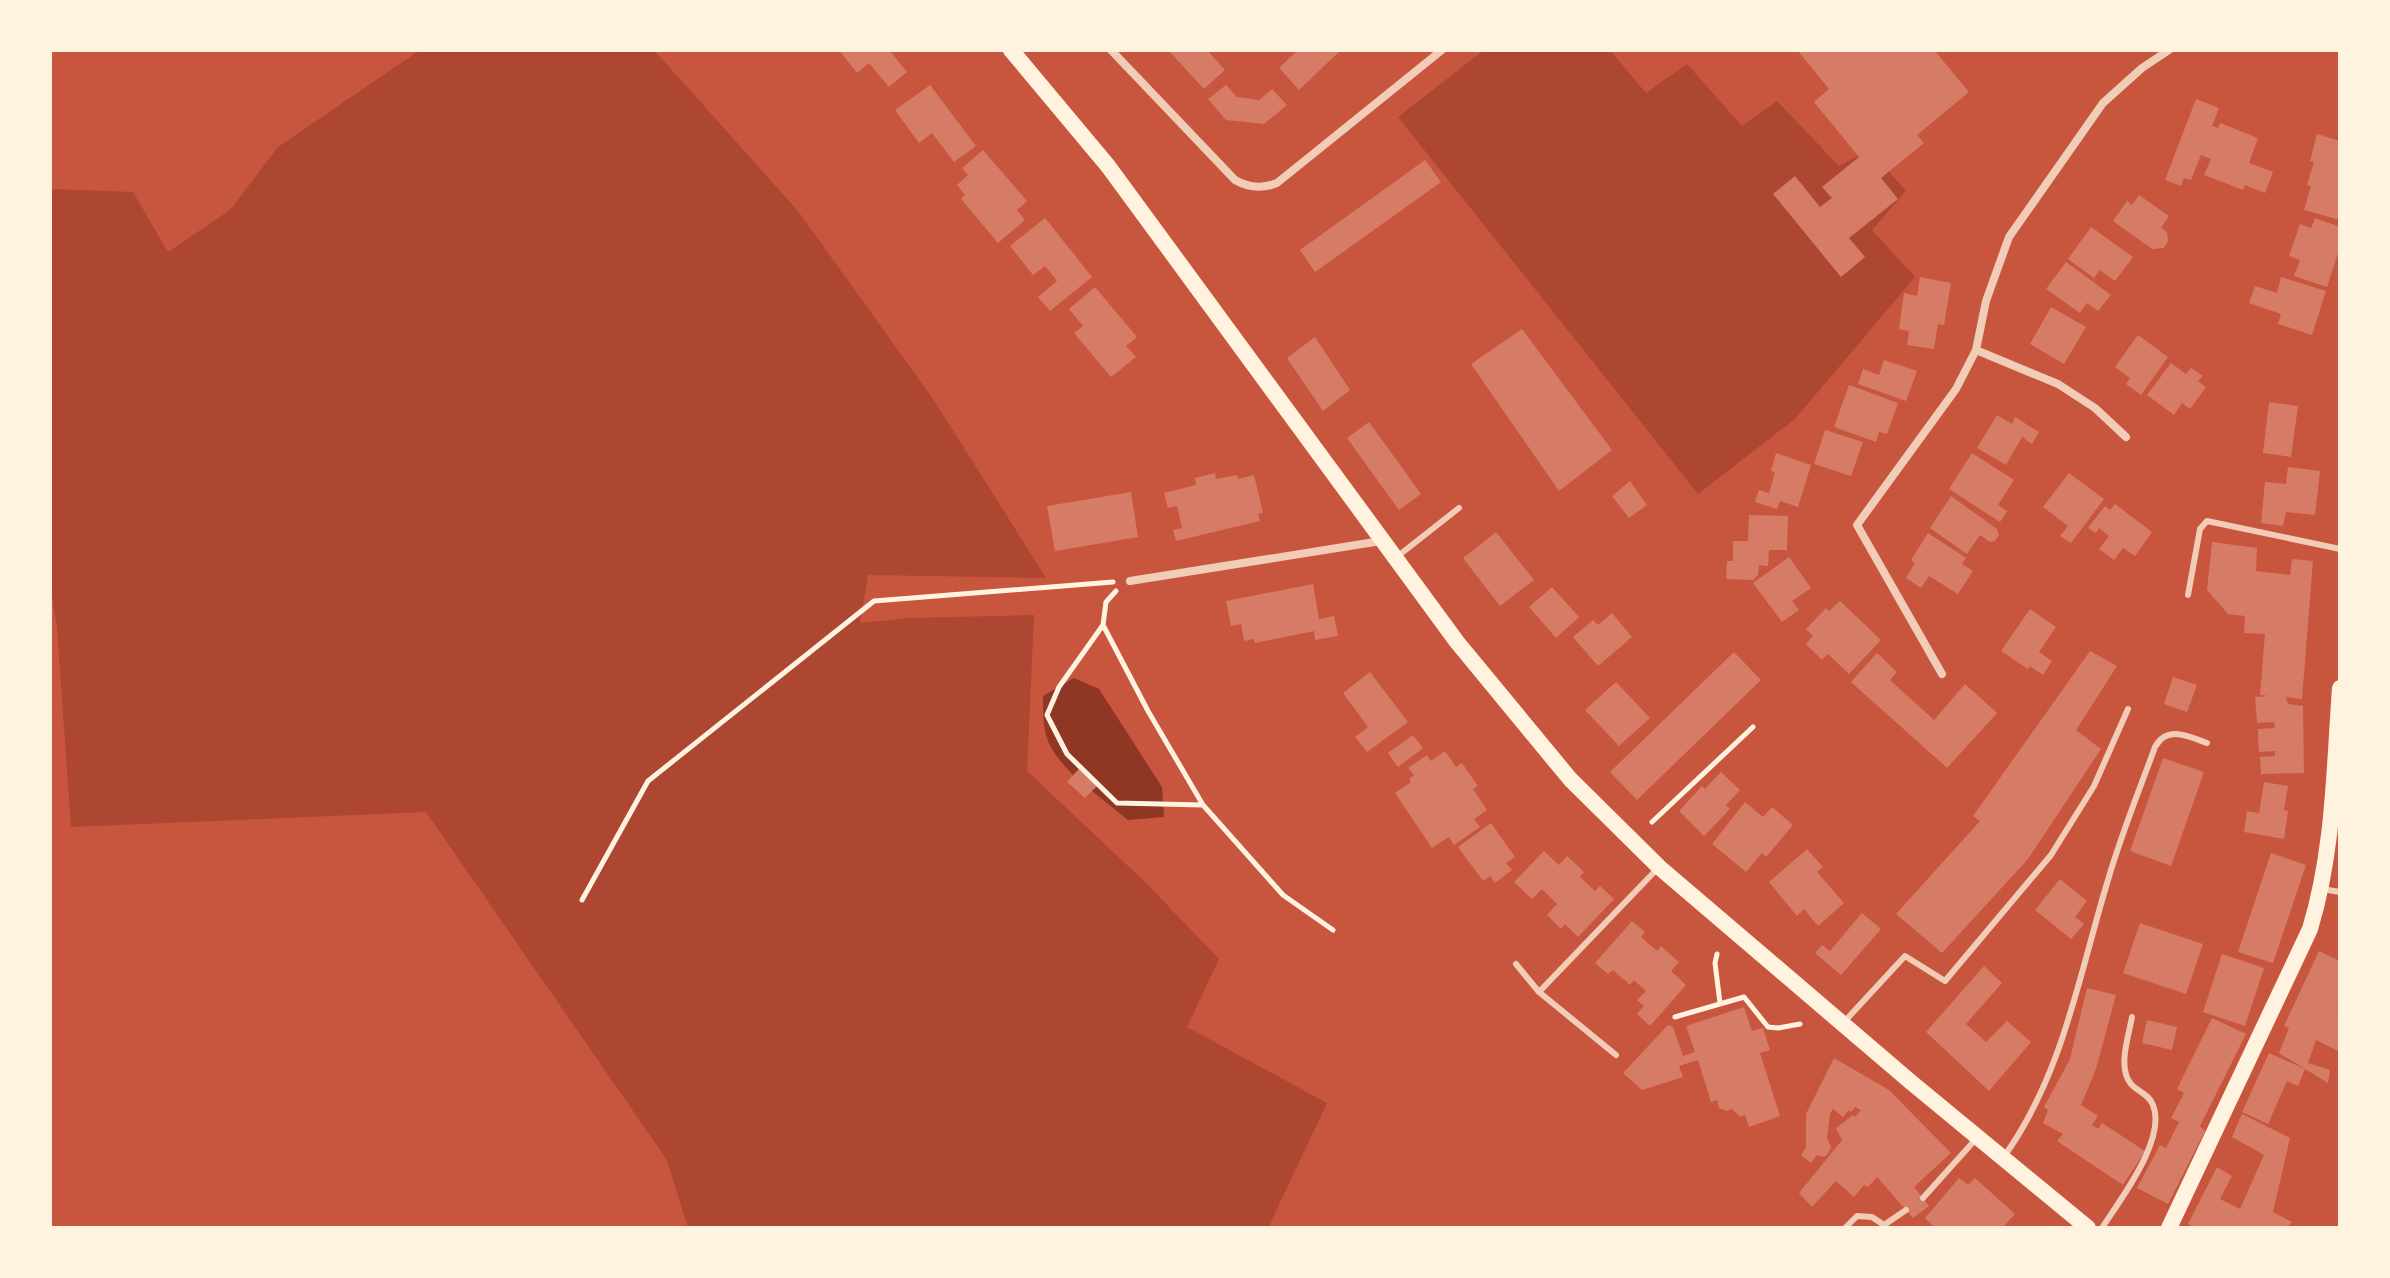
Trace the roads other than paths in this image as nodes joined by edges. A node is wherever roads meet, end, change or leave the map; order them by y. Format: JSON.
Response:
{"nodes":[{"id":1,"x":1011,"y":50,"type":"edge"},
{"id":2,"x":1111,"y":50,"type":"edge"},
{"id":3,"x":1442,"y":50,"type":"edge"},
{"id":4,"x":2169,"y":50,"type":"edge"},
{"id":5,"x":1976,"y":350,"type":"junction"},
{"id":6,"x":2126,"y":437,"type":"dead end"},
{"id":7,"x":1459,"y":508,"type":"dead end"},
{"id":8,"x":1382,"y":541,"type":"junction"},
{"id":9,"x":2340,"y":549,"type":"edge"},
{"id":10,"x":1395,"y":559,"type":"junction"},
{"id":11,"x":1127,"y":581,"type":"road end"},
{"id":12,"x":2188,"y":595,"type":"dead end"},
{"id":13,"x":1942,"y":674,"type":"dead end"},
{"id":14,"x":2340,"y":688,"type":"edge"},
{"id":15,"x":2128,"y":709,"type":"dead end"},
{"id":16,"x":2207,"y":743,"type":"dead end"},
{"id":17,"x":1659,"y":867,"type":"junction"},
{"id":18,"x":2322,"y":889,"type":"junction"},
{"id":19,"x":2340,"y":892,"type":"edge"},
{"id":20,"x":1516,"y":964,"type":"dead end"},
{"id":21,"x":1539,"y":992,"type":"junction"},
{"id":22,"x":2132,"y":1017,"type":"dead end"},
{"id":23,"x":1842,"y":1024,"type":"junction"},
{"id":24,"x":1616,"y":1055,"type":"dead end"},
{"id":25,"x":1978,"y":1137,"type":"junction"},
{"id":26,"x":2003,"y":1158,"type":"junction"},
{"id":27,"x":1923,"y":1198,"type":"dead end"},
{"id":28,"x":1906,"y":1210,"type":"dead end"},
{"id":29,"x":1845,"y":1228,"type":"edge"},
{"id":30,"x":2088,"y":1228,"type":"edge"},
{"id":31,"x":2102,"y":1228,"type":"edge"},
{"id":32,"x":2169,"y":1228,"type":"edge"}],
"edges":[{"from":1,"to":8,"type":"main road"},
{"from":2,"to":3,"type":"street"},
{"from":4,"to":5,"type":"street"},
{"from":5,"to":6,"type":"street"},
{"from":5,"to":13,"type":"street"},
{"from":7,"to":10,"type":"lane"},
{"from":8,"to":10,"type":"main road"},
{"from":8,"to":11,"type":"street"},
{"from":9,"to":12,"type":"lane"},
{"from":10,"to":17,"type":"main road"},
{"from":14,"to":18,"type":"main road"},
{"from":15,"to":23,"type":"lane"},
{"from":16,"to":26,"type":"lane"},
{"from":17,"to":21,"type":"lane"},
{"from":17,"to":23,"type":"main road"},
{"from":18,"to":19,"type":"lane"},
{"from":18,"to":32,"type":"main road"},
{"from":20,"to":21,"type":"lane"},
{"from":21,"to":24,"type":"lane"},
{"from":22,"to":31,"type":"lane"},
{"from":23,"to":25,"type":"main road"},
{"from":25,"to":26,"type":"main road"},
{"from":25,"to":27,"type":"lane"},
{"from":26,"to":30,"type":"main road"},
{"from":28,"to":29,"type":"lane"}]}
